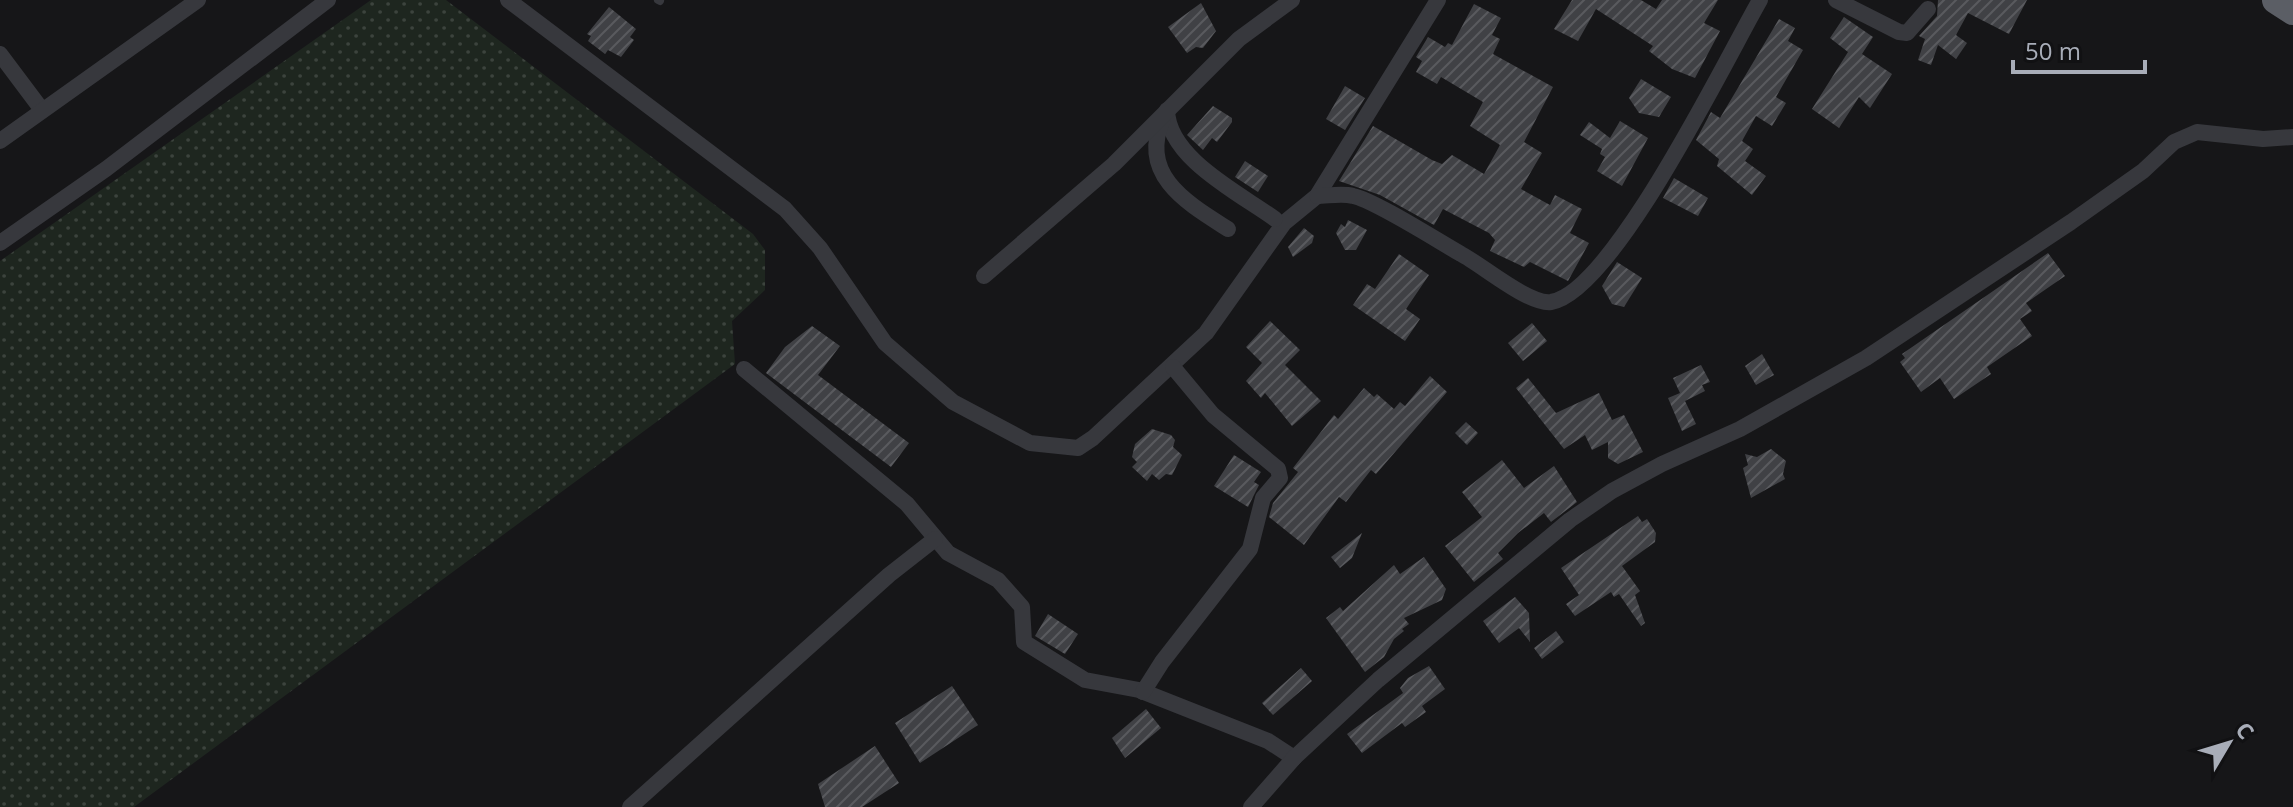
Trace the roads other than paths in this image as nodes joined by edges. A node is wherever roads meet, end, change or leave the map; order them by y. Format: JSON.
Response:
{"nodes":[{"id":1,"x":198,"y":0,"type":"edge"},
{"id":2,"x":328,"y":0,"type":"edge"},
{"id":3,"x":508,"y":0,"type":"edge"},
{"id":4,"x":1292,"y":0,"type":"edge"},
{"id":5,"x":1438,"y":0,"type":"edge"},
{"id":6,"x":1760,"y":0,"type":"edge"},
{"id":7,"x":1836,"y":0,"type":"edge"},
{"id":8,"x":2276,"y":0,"type":"edge"},
{"id":9,"x":1928,"y":9,"type":"dead end"},
{"id":10,"x":2293,"y":11,"type":"edge"},
{"id":11,"x":0,"y":54,"type":"edge"},
{"id":12,"x":42,"y":110,"type":"junction"},
{"id":13,"x":1167,"y":110,"type":"junction"},
{"id":14,"x":2293,"y":137,"type":"edge"},
{"id":15,"x":0,"y":141,"type":"edge"},
{"id":16,"x":1317,"y":196,"type":"junction"},
{"id":17,"x":1275,"y":219,"type":"dead end"},
{"id":18,"x":1228,"y":229,"type":"dead end"},
{"id":19,"x":0,"y":243,"type":"edge"},
{"id":20,"x":984,"y":276,"type":"dead end"},
{"id":21,"x":1173,"y":367,"type":"junction"},
{"id":22,"x":744,"y":369,"type":"dead end"},
{"id":23,"x":935,"y":539,"type":"junction"},
{"id":24,"x":1143,"y":692,"type":"junction"},
{"id":25,"x":1294,"y":758,"type":"junction"},
{"id":26,"x":630,"y":807,"type":"edge"},
{"id":27,"x":1251,"y":807,"type":"edge"}],
"edges":[{"from":1,"to":12,"type":"street"},
{"from":2,"to":19,"type":"street"},
{"from":3,"to":21,"type":"street"},
{"from":4,"to":13,"type":"street"},
{"from":5,"to":16,"type":"street"},
{"from":6,"to":16,"type":"street"},
{"from":7,"to":9,"type":"street"},
{"from":8,"to":10,"type":"highway"},
{"from":11,"to":12,"type":"street"},
{"from":12,"to":15,"type":"street"},
{"from":13,"to":17,"type":"street"},
{"from":13,"to":18,"type":"street"},
{"from":13,"to":20,"type":"street"},
{"from":14,"to":25,"type":"street"},
{"from":16,"to":21,"type":"street"},
{"from":21,"to":24,"type":"street"},
{"from":22,"to":23,"type":"street"},
{"from":23,"to":24,"type":"street"},
{"from":23,"to":26,"type":"street"},
{"from":24,"to":25,"type":"street"},
{"from":25,"to":27,"type":"street"}]}
